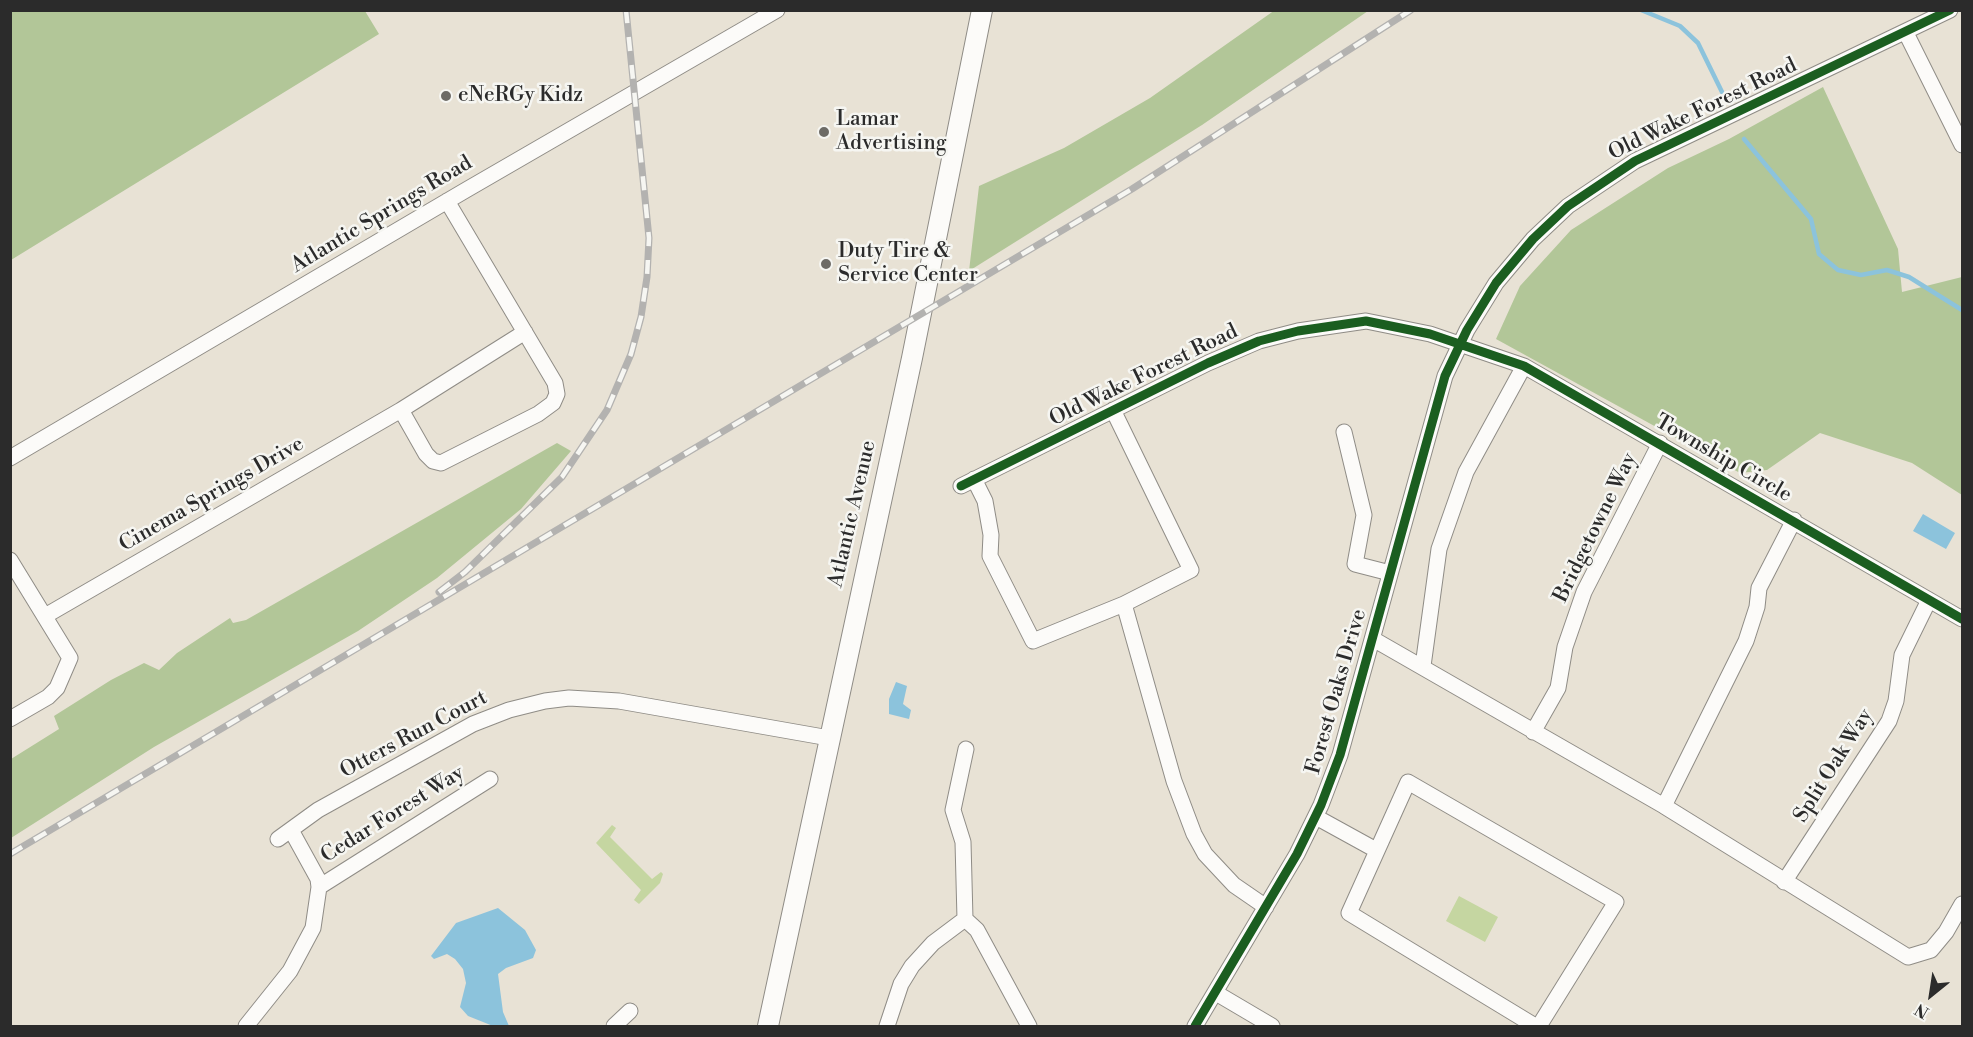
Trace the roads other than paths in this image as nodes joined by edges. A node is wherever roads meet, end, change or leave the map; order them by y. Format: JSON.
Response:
{"nodes":[{"id":1,"x":777,"y":10,"type":"edge"},
{"id":2,"x":1950,"y":10,"type":"edge"},
{"id":3,"x":981,"y":11,"type":"edge"},
{"id":4,"x":1906,"y":33,"type":"junction"},
{"id":5,"x":1962,"y":145,"type":"edge"},
{"id":6,"x":447,"y":201,"type":"junction"},
{"id":7,"x":525,"y":332,"type":"junction"},
{"id":8,"x":1459,"y":344,"type":"junction"},
{"id":9,"x":1524,"y":366,"type":"junction"},
{"id":10,"x":401,"y":410,"type":"junction"},
{"id":11,"x":1113,"y":410,"type":"junction"},
{"id":12,"x":1344,"y":432,"type":"dead end"},
{"id":13,"x":1660,"y":443,"type":"junction"},
{"id":14,"x":10,"y":458,"type":"edge"},
{"id":15,"x":1794,"y":520,"type":"junction"},
{"id":16,"x":10,"y":560,"type":"edge"},
{"id":17,"x":1390,"y":573,"type":"junction"},
{"id":18,"x":1929,"y":600,"type":"junction"},
{"id":19,"x":1124,"y":604,"type":"junction"},
{"id":20,"x":45,"y":616,"type":"junction"},
{"id":21,"x":1962,"y":619,"type":"edge"},
{"id":22,"x":1373,"y":639,"type":"junction"},
{"id":23,"x":1423,"y":666,"type":"junction"},
{"id":24,"x":10,"y":719,"type":"edge"},
{"id":25,"x":1533,"y":732,"type":"junction"},
{"id":26,"x":829,"y":738,"type":"junction"},
{"id":27,"x":966,"y":749,"type":"dead end"},
{"id":28,"x":490,"y":779,"type":"dead end"},
{"id":29,"x":1664,"y":806,"type":"junction"},
{"id":30,"x":1316,"y":817,"type":"junction"},
{"id":31,"x":291,"y":830,"type":"junction"},
{"id":32,"x":278,"y":839,"type":"dead end"},
{"id":33,"x":1376,"y":850,"type":"junction"},
{"id":34,"x":1784,"y":882,"type":"junction"},
{"id":35,"x":319,"y":887,"type":"junction"},
{"id":36,"x":1962,"y":904,"type":"edge"},
{"id":37,"x":1266,"y":906,"type":"junction"},
{"id":38,"x":965,"y":919,"type":"junction"},
{"id":39,"x":1216,"y":993,"type":"junction"},
{"id":40,"x":630,"y":1011,"type":"dead end"},
{"id":41,"x":246,"y":1026,"type":"edge"},
{"id":42,"x":614,"y":1026,"type":"edge"},
{"id":43,"x":768,"y":1026,"type":"edge"},
{"id":44,"x":887,"y":1026,"type":"edge"},
{"id":45,"x":1029,"y":1026,"type":"edge"},
{"id":46,"x":1196,"y":1026,"type":"edge"},
{"id":47,"x":1272,"y":1026,"type":"edge"},
{"id":48,"x":1535,"y":1026,"type":"edge"},
{"id":49,"x":1539,"y":1026,"type":"edge"}],
"edges":[{"from":1,"to":6,"type":"street","name":"Atlantic Springs Road"},
{"from":2,"to":4,"type":"street","name":"Old Wake Forest Road"},
{"from":3,"to":26,"type":"main road","name":"Atlantic Avenue"},
{"from":4,"to":5,"type":"street"},
{"from":4,"to":8,"type":"street","name":"Old Wake Forest Road"},
{"from":6,"to":7,"type":"street"},
{"from":6,"to":14,"type":"street","name":"Atlantic Springs Road"},
{"from":7,"to":10,"type":"street","name":"Cinema Springs Drive"},
{"from":7,"to":10,"type":"street"},
{"from":8,"to":9,"type":"street","name":"Township Circle"},
{"from":8,"to":11,"type":"street","name":"Old Wake Forest Road"},
{"from":8,"to":17,"type":"street","name":"Forest Oaks Drive"},
{"from":9,"to":13,"type":"street","name":"Township Circle"},
{"from":9,"to":23,"type":"street"},
{"from":10,"to":20,"type":"street","name":"Cinema Springs Drive"},
{"from":11,"to":19,"type":"street"},
{"from":11,"to":19,"type":"street","name":"Old Wake Forest Road"},
{"from":12,"to":17,"type":"street"},
{"from":13,"to":15,"type":"street","name":"Township Circle"},
{"from":13,"to":25,"type":"street","name":"Bridgetowne Way"},
{"from":15,"to":18,"type":"street","name":"Township Circle"},
{"from":15,"to":29,"type":"street"},
{"from":16,"to":20,"type":"street"},
{"from":17,"to":22,"type":"street","name":"Forest Oaks Drive"},
{"from":18,"to":21,"type":"street","name":"Township Circle"},
{"from":18,"to":34,"type":"street","name":"Split Oak Way"},
{"from":19,"to":37,"type":"street"},
{"from":20,"to":24,"type":"street"},
{"from":22,"to":23,"type":"street"},
{"from":22,"to":30,"type":"street","name":"Forest Oaks Drive"},
{"from":23,"to":25,"type":"street"},
{"from":25,"to":29,"type":"street"},
{"from":26,"to":31,"type":"street","name":"Otters Run Court"},
{"from":26,"to":43,"type":"main road","name":"Atlantic Avenue"},
{"from":27,"to":38,"type":"street"},
{"from":28,"to":35,"type":"street","name":"Cedar Forest Way"},
{"from":29,"to":34,"type":"street"},
{"from":30,"to":33,"type":"street"},
{"from":30,"to":37,"type":"street","name":"Forest Oaks Drive"},
{"from":31,"to":32,"type":"street","name":"Otters Run Court"},
{"from":31,"to":35,"type":"street","name":"Cedar Forest Way"},
{"from":33,"to":48,"type":"street"},
{"from":33,"to":49,"type":"street"},
{"from":34,"to":36,"type":"street"},
{"from":35,"to":41,"type":"street","name":"Cedar Forest Way"},
{"from":37,"to":39,"type":"street","name":"Forest Oaks Drive"},
{"from":38,"to":44,"type":"street"},
{"from":38,"to":45,"type":"street"},
{"from":39,"to":46,"type":"street","name":"Forest Oaks Drive"},
{"from":39,"to":47,"type":"street"},
{"from":40,"to":42,"type":"street"}]}
